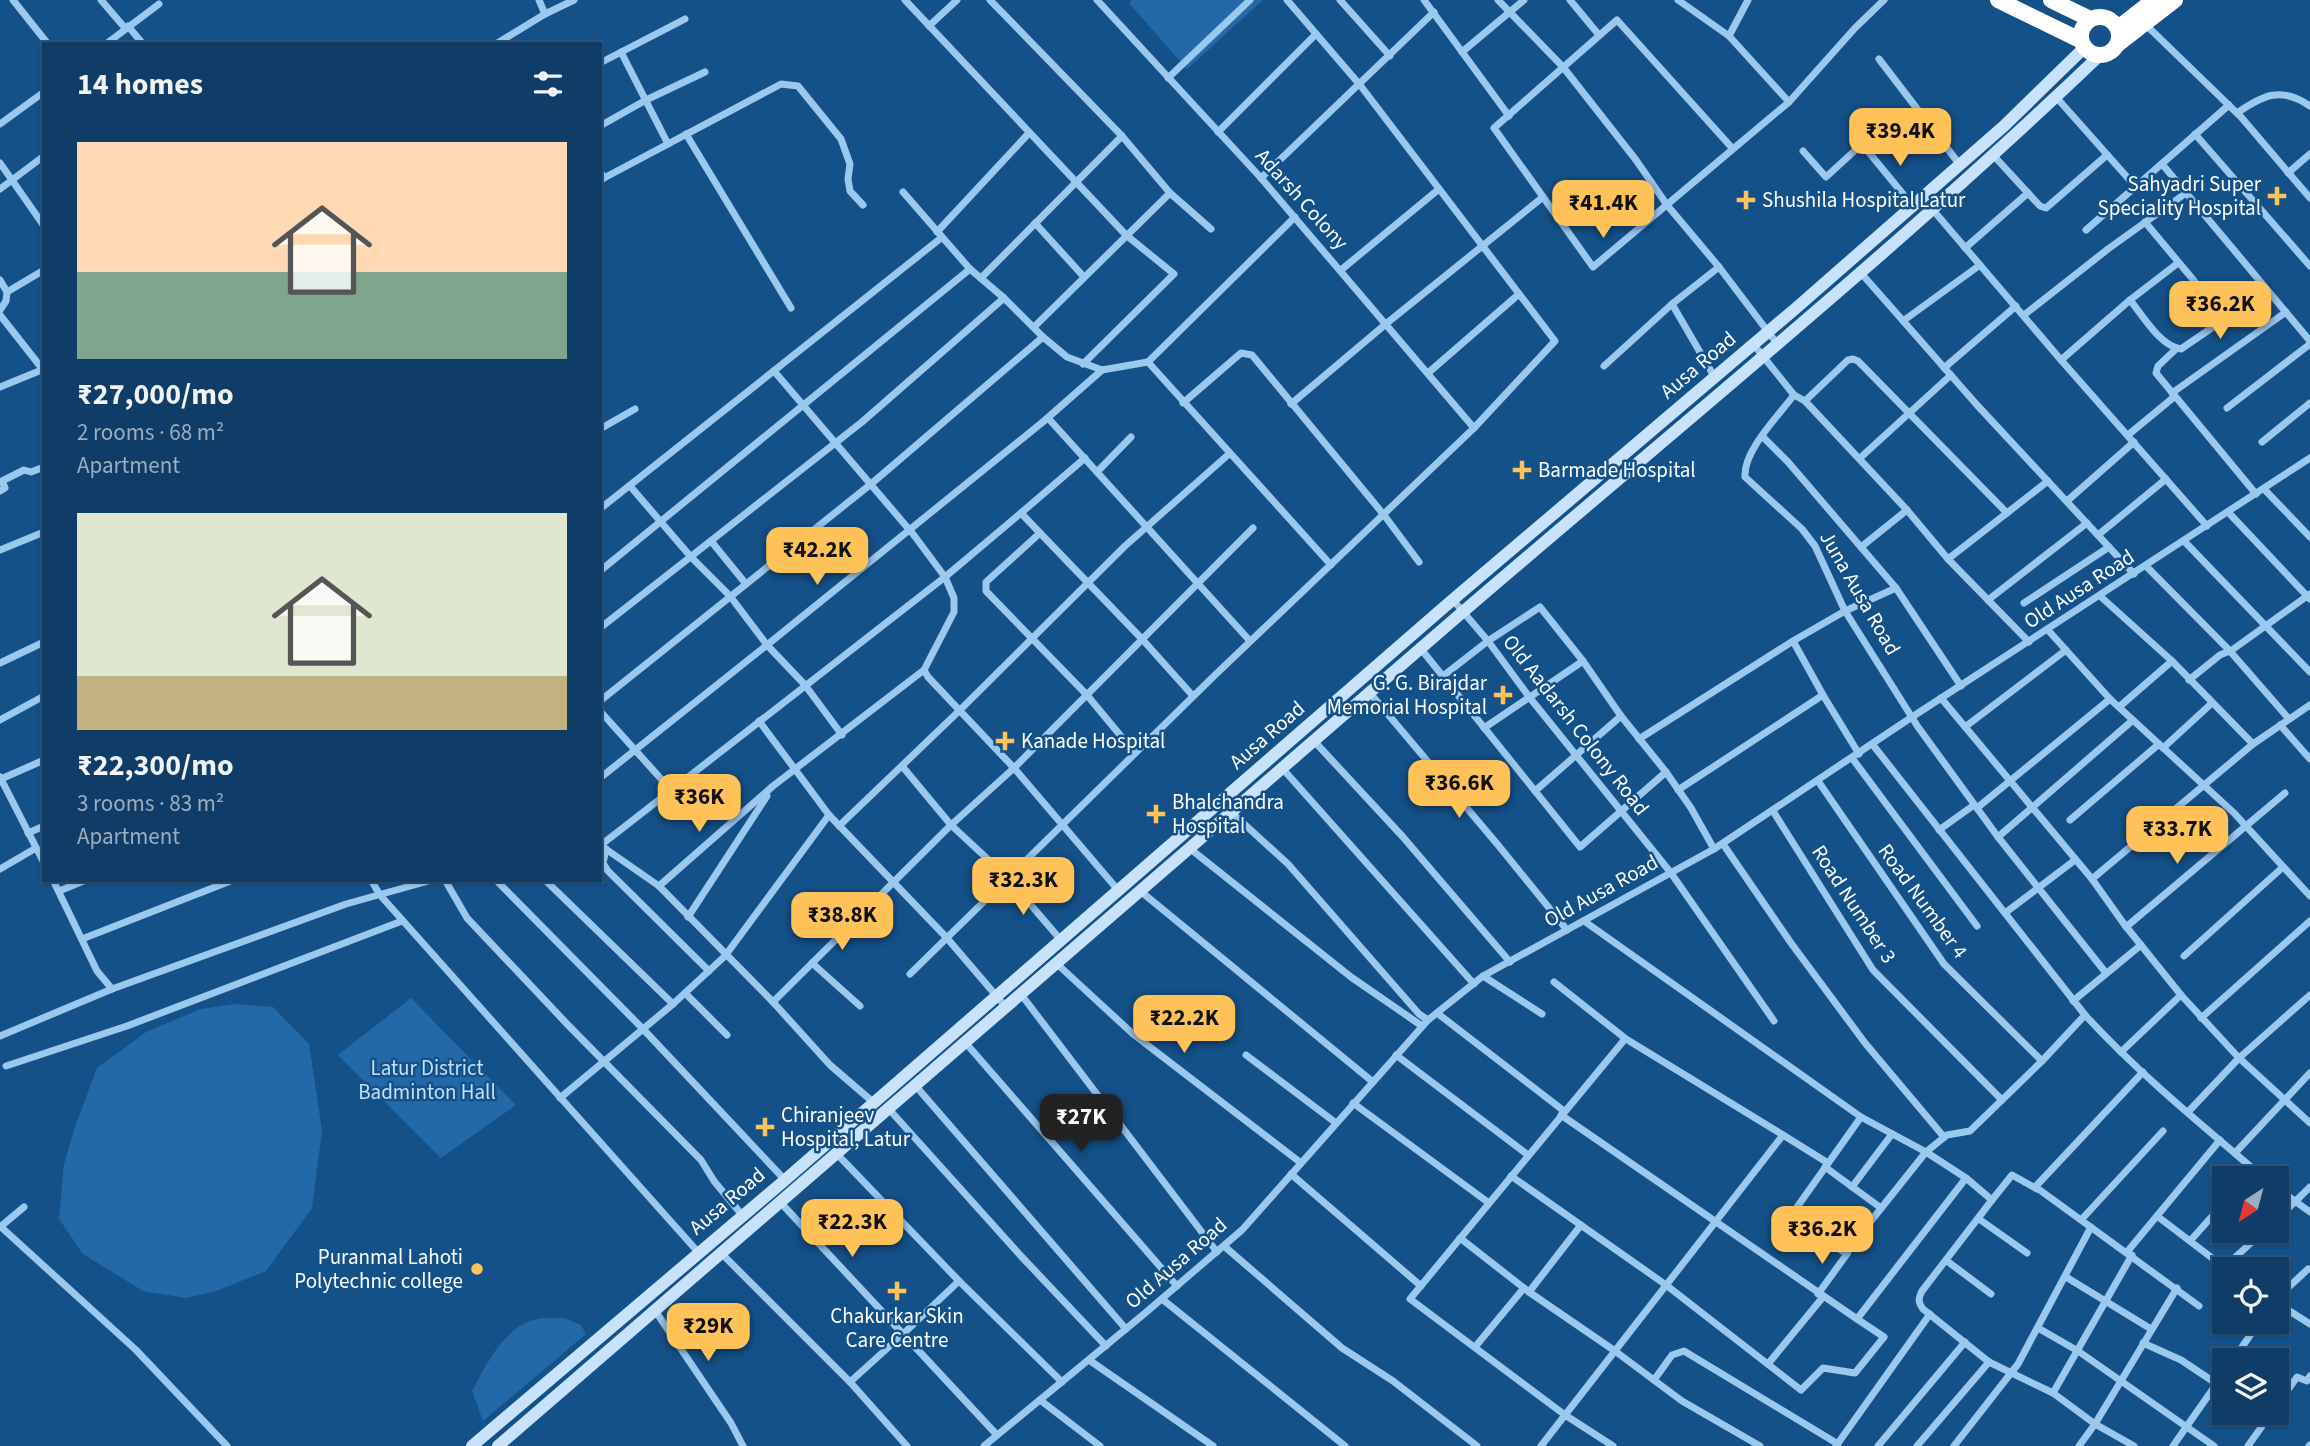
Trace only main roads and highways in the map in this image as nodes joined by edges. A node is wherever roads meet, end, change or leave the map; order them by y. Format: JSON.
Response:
{"nodes":[{"id":1,"x":1998,"y":0,"type":"edge"},
{"id":2,"x":2051,"y":0,"type":"edge"},
{"id":3,"x":2154,"y":0,"type":"edge"},
{"id":4,"x":2175,"y":0,"type":"edge"},
{"id":5,"x":2091,"y":19,"type":"junction"},
{"id":6,"x":2118,"y":36,"type":"junction"},
{"id":7,"x":2082,"y":44,"type":"junction"},
{"id":8,"x":2099,"y":56,"type":"junction"},
{"id":9,"x":472,"y":1446,"type":"edge"},
{"id":10,"x":498,"y":1446,"type":"edge"}],
"edges":[{"from":1,"to":7,"type":"highway"},
{"from":2,"to":5,"type":"highway"},
{"from":3,"to":6,"type":"highway"},
{"from":4,"to":6,"type":"highway"},
{"from":5,"to":6,"type":"highway"},
{"from":5,"to":7,"type":"highway","name":"Ausa Road"},
{"from":6,"to":8,"type":"highway"},
{"from":7,"to":8,"type":"highway"},
{"from":7,"to":9,"type":"main road","name":"Ausa Road"},
{"from":8,"to":10,"type":"main road"}]}
